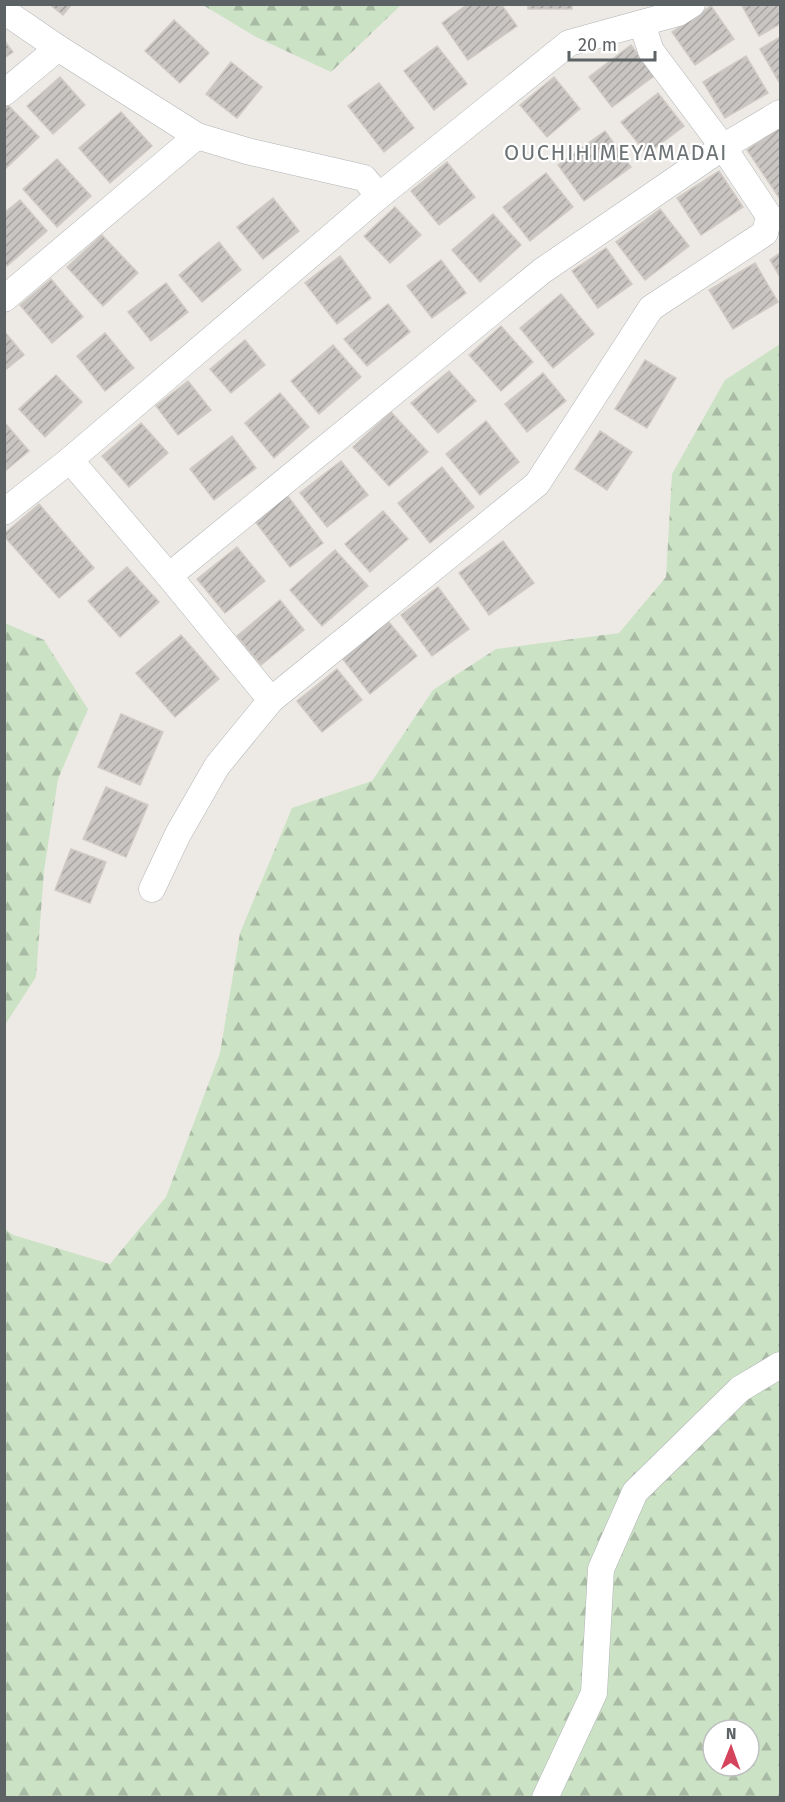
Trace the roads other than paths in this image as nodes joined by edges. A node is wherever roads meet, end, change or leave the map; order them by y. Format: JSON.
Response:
{"nodes":[{"id":1,"x":692,"y":4,"type":"edge"},
{"id":2,"x":4,"y":11,"type":"edge"},
{"id":3,"x":642,"y":24,"type":"junction"},
{"id":4,"x":58,"y":48,"type":"junction"},
{"id":5,"x":4,"y":93,"type":"edge"},
{"id":6,"x":780,"y":113,"type":"edge"},
{"id":7,"x":197,"y":136,"type":"junction"},
{"id":8,"x":723,"y":147,"type":"junction"},
{"id":9,"x":380,"y":196,"type":"junction"},
{"id":10,"x":4,"y":299,"type":"edge"},
{"id":11,"x":70,"y":460,"type":"junction"},
{"id":12,"x":4,"y":512,"type":"edge"},
{"id":13,"x":169,"y":576,"type":"junction"},
{"id":14,"x":271,"y":700,"type":"junction"},
{"id":15,"x":152,"y":889,"type":"dead end"},
{"id":16,"x":780,"y":1365,"type":"edge"},
{"id":17,"x":545,"y":1797,"type":"edge"}],
"edges":[{"from":1,"to":3,"type":"street"},
{"from":2,"to":4,"type":"street"},
{"from":3,"to":8,"type":"street"},
{"from":3,"to":9,"type":"street"},
{"from":4,"to":5,"type":"street"},
{"from":4,"to":7,"type":"street"},
{"from":6,"to":8,"type":"street"},
{"from":7,"to":9,"type":"street"},
{"from":7,"to":10,"type":"street"},
{"from":8,"to":13,"type":"street"},
{"from":8,"to":14,"type":"street"},
{"from":9,"to":11,"type":"street"},
{"from":11,"to":12,"type":"street"},
{"from":11,"to":13,"type":"street"},
{"from":13,"to":14,"type":"street"},
{"from":14,"to":15,"type":"street"},
{"from":16,"to":17,"type":"street"}]}
